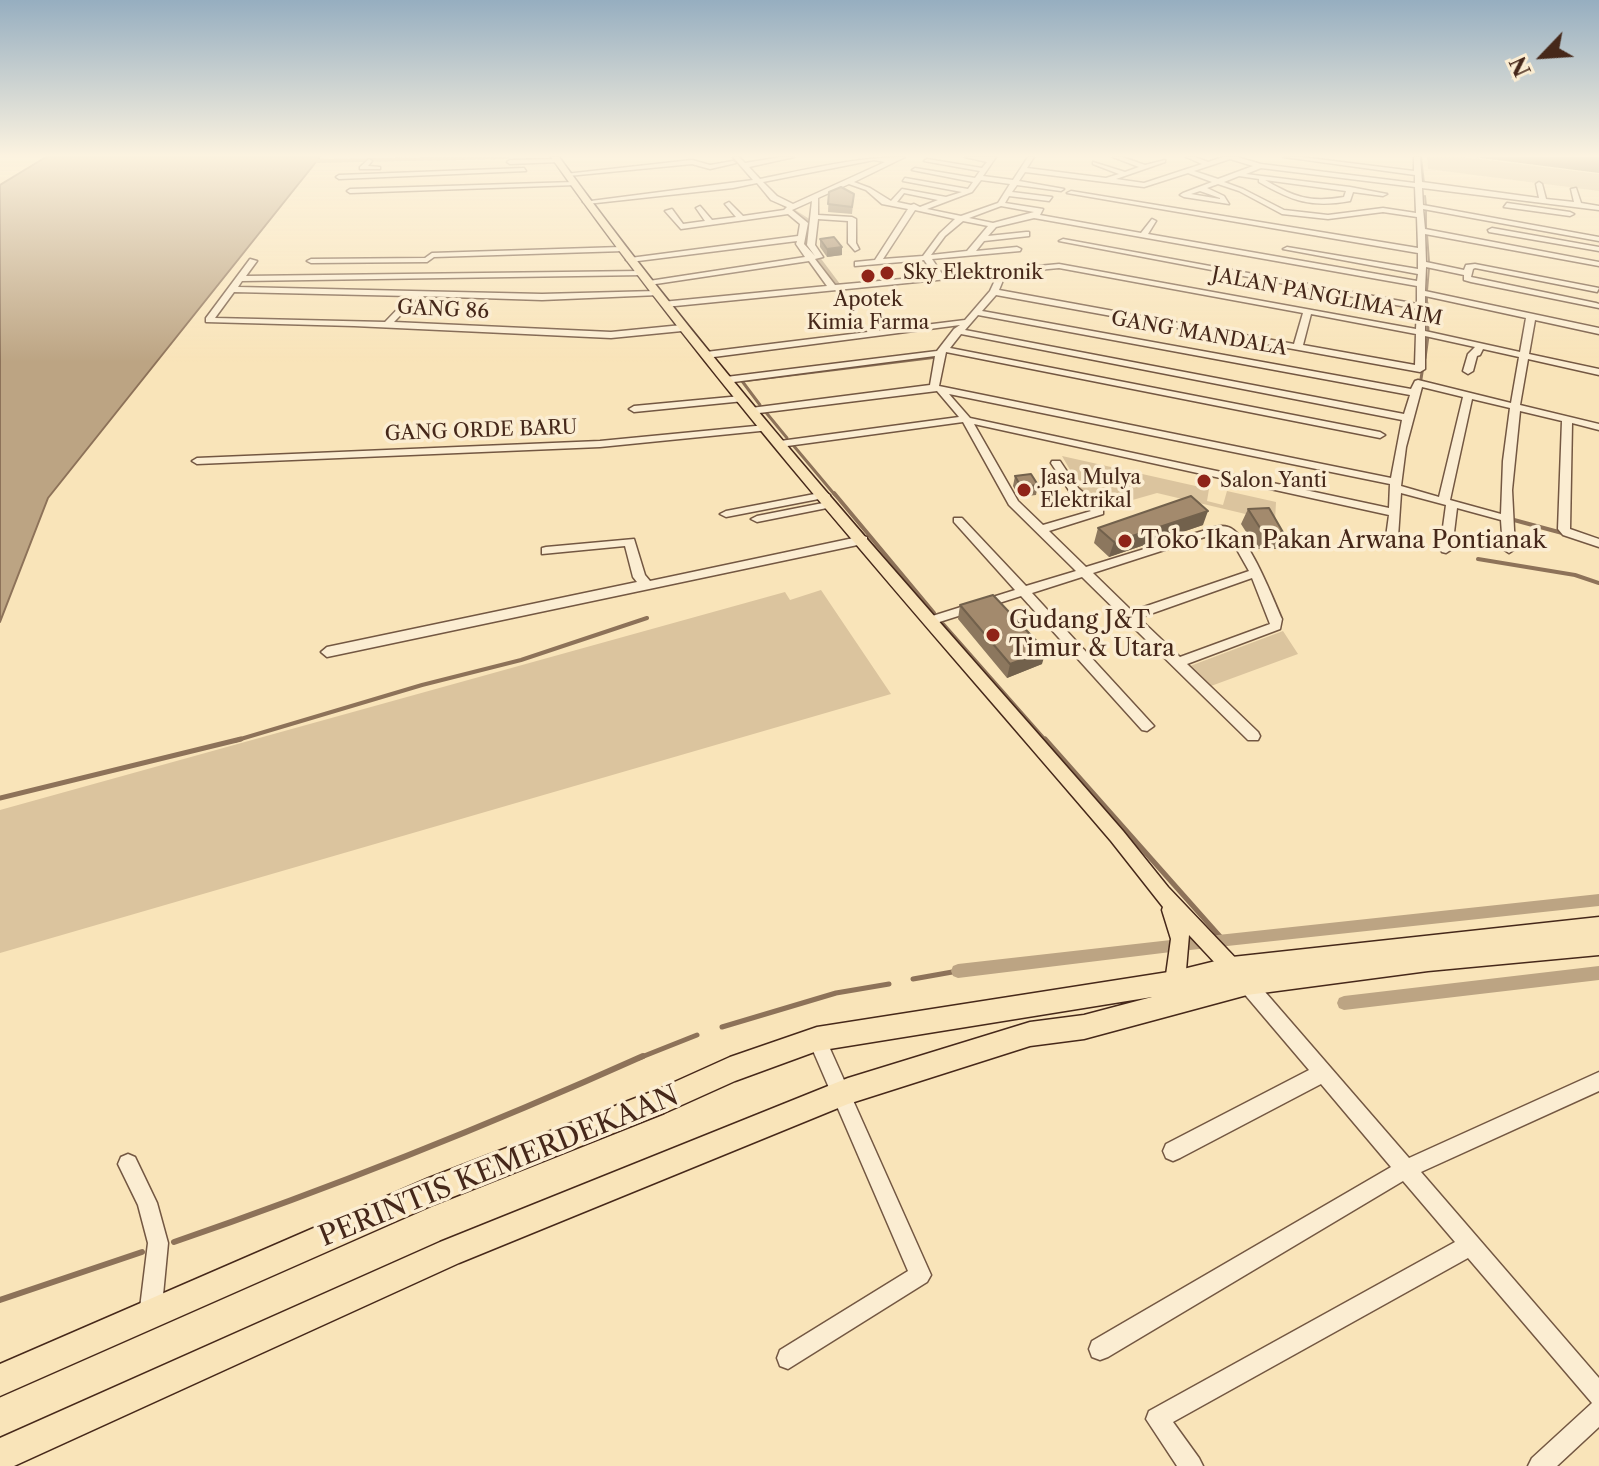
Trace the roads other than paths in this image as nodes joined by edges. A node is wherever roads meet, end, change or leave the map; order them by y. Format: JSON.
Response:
{"nodes":[{"id":1,"x":604,"y":225,"type":"edge"},
{"id":2,"x":677,"y":225,"type":"edge"},
{"id":3,"x":696,"y":225,"type":"edge"},
{"id":4,"x":715,"y":225,"type":"edge"},
{"id":5,"x":803,"y":225,"type":"edge"},
{"id":6,"x":813,"y":225,"type":"edge"},
{"id":7,"x":852,"y":225,"type":"edge"},
{"id":8,"x":904,"y":225,"type":"edge"},
{"id":9,"x":948,"y":225,"type":"edge"},
{"id":10,"x":993,"y":225,"type":"edge"},
{"id":11,"x":1085,"y":225,"type":"edge"},
{"id":12,"x":1149,"y":225,"type":"edge"},
{"id":13,"x":1267,"y":225,"type":"edge"},
{"id":14,"x":1422,"y":225,"type":"edge"},
{"id":15,"x":1513,"y":225,"type":"edge"},
{"id":16,"x":684,"y":227,"type":"junction"},
{"id":17,"x":1492,"y":230,"type":"dead end"},
{"id":18,"x":721,"y":231,"type":"dead end"},
{"id":19,"x":1422,"y":231,"type":"junction"},
{"id":20,"x":1026,"y":234,"type":"dead end"},
{"id":21,"x":690,"y":235,"type":"dead end"},
{"id":22,"x":1143,"y":236,"type":"junction"},
{"id":23,"x":800,"y":238,"type":"junction"},
{"id":24,"x":982,"y":239,"type":"junction"},
{"id":25,"x":1599,"y":239,"type":"edge"},
{"id":26,"x":1063,"y":241,"type":"dead end"},
{"id":27,"x":1075,"y":244,"type":"junction"},
{"id":28,"x":855,"y":249,"type":"dead end"},
{"id":29,"x":1017,"y":249,"type":"dead end"},
{"id":30,"x":1223,"y":249,"type":"junction"},
{"id":31,"x":1287,"y":249,"type":"dead end"},
{"id":32,"x":1599,"y":249,"type":"edge"},
{"id":33,"x":1422,"y":251,"type":"junction"},
{"id":34,"x":625,"y":254,"type":"junction"},
{"id":35,"x":969,"y":254,"type":"junction"},
{"id":36,"x":926,"y":257,"type":"junction"},
{"id":37,"x":812,"y":258,"type":"junction"},
{"id":38,"x":253,"y":261,"type":"dead end"},
{"id":39,"x":311,"y":261,"type":"dead end"},
{"id":40,"x":878,"y":261,"type":"junction"},
{"id":41,"x":858,"y":264,"type":"dead end"},
{"id":42,"x":1599,"y":264,"type":"edge"},
{"id":43,"x":1059,"y":266,"type":"junction"},
{"id":44,"x":1422,"y":268,"type":"junction"},
{"id":45,"x":1004,"y":270,"type":"junction"},
{"id":46,"x":1211,"y":270,"type":"junction"},
{"id":47,"x":1467,"y":273,"type":"junction"},
{"id":48,"x":940,"y":277,"type":"junction"},
{"id":49,"x":1599,"y":278,"type":"edge"},
{"id":50,"x":239,"y":279,"type":"junction"},
{"id":51,"x":1598,"y":287,"type":"edge"},
{"id":52,"x":653,"y":288,"type":"junction"},
{"id":53,"x":837,"y":288,"type":"junction"},
{"id":54,"x":1421,"y":288,"type":"junction"},
{"id":55,"x":232,"y":289,"type":"junction"},
{"id":56,"x":994,"y":292,"type":"junction"},
{"id":57,"x":1203,"y":292,"type":"junction"},
{"id":58,"x":418,"y":293,"type":"junction"},
{"id":59,"x":1422,"y":307,"type":"junction"},
{"id":60,"x":1597,"y":307,"type":"edge"},
{"id":61,"x":1308,"y":311,"type":"junction"},
{"id":62,"x":976,"y":312,"type":"junction"},
{"id":63,"x":1531,"y":315,"type":"junction"},
{"id":64,"x":966,"y":322,"type":"junction"},
{"id":65,"x":387,"y":325,"type":"junction"},
{"id":66,"x":678,"y":328,"type":"junction"},
{"id":67,"x":957,"y":331,"type":"junction"},
{"id":68,"x":1599,"y":331,"type":"edge"},
{"id":69,"x":1421,"y":332,"type":"junction"},
{"id":70,"x":1480,"y":345,"type":"junction"},
{"id":71,"x":1298,"y":346,"type":"junction"},
{"id":72,"x":942,"y":351,"type":"junction"},
{"id":73,"x":706,"y":355,"type":"junction"},
{"id":74,"x":1525,"y":355,"type":"junction"},
{"id":75,"x":1420,"y":369,"type":"junction"},
{"id":76,"x":1468,"y":371,"type":"dead end"},
{"id":77,"x":1599,"y":372,"type":"edge"},
{"id":78,"x":726,"y":380,"type":"junction"},
{"id":79,"x":937,"y":388,"type":"junction"},
{"id":80,"x":1417,"y":388,"type":"junction"},
{"id":81,"x":1468,"y":394,"type":"junction"},
{"id":82,"x":741,"y":399,"type":"junction"},
{"id":83,"x":1515,"y":406,"type":"junction"},
{"id":84,"x":634,"y":409,"type":"dead end"},
{"id":85,"x":751,"y":411,"type":"junction"},
{"id":86,"x":1408,"y":418,"type":"junction"},
{"id":87,"x":967,"y":420,"type":"junction"},
{"id":88,"x":1567,"y":420,"type":"junction"},
{"id":89,"x":1599,"y":427,"type":"edge"},
{"id":90,"x":766,"y":428,"type":"junction"},
{"id":91,"x":1380,"y":435,"type":"dead end"},
{"id":92,"x":780,"y":444,"type":"junction"},
{"id":93,"x":197,"y":461,"type":"dead end"},
{"id":94,"x":1056,"y":463,"type":"dead end"},
{"id":95,"x":1394,"y":485,"type":"junction"},
{"id":96,"x":829,"y":500,"type":"junction"},
{"id":97,"x":1448,"y":502,"type":"junction"},
{"id":98,"x":1395,"y":513,"type":"junction"},
{"id":99,"x":726,"y":514,"type":"dead end"},
{"id":100,"x":1505,"y":518,"type":"junction"},
{"id":101,"x":757,"y":519,"type":"dead end"},
{"id":102,"x":958,"y":520,"type":"dead end"},
{"id":103,"x":1040,"y":530,"type":"junction"},
{"id":104,"x":1392,"y":537,"type":"dead end"},
{"id":105,"x":863,"y":540,"type":"junction"},
{"id":106,"x":1599,"y":543,"type":"edge"},
{"id":107,"x":1446,"y":549,"type":"dead end"},
{"id":108,"x":1509,"y":549,"type":"dead end"},
{"id":109,"x":546,"y":551,"type":"dead end"},
{"id":110,"x":1084,"y":572,"type":"junction"},
{"id":111,"x":1255,"y":573,"type":"junction"},
{"id":112,"x":646,"y":584,"type":"junction"},
{"id":113,"x":1023,"y":591,"type":"junction"},
{"id":114,"x":1130,"y":616,"type":"junction"},
{"id":115,"x":930,"y":621,"type":"junction"},
{"id":116,"x":327,"y":652,"type":"dead end"},
{"id":117,"x":1178,"y":663,"type":"junction"},
{"id":118,"x":1147,"y":726,"type":"dead end"},
{"id":119,"x":1253,"y":736,"type":"dead end"},
{"id":120,"x":1162,"y":893,"type":"junction"},
{"id":121,"x":1599,"y":927,"type":"edge"},
{"id":122,"x":1599,"y":944,"type":"edge"},
{"id":123,"x":1449,"y":951,"type":"junction"},
{"id":124,"x":1240,"y":976,"type":"junction"},
{"id":125,"x":1175,"y":982,"type":"junction"},
{"id":126,"x":817,"y":1039,"type":"junction"},
{"id":127,"x":1322,"y":1073,"type":"junction"},
{"id":128,"x":1599,"y":1081,"type":"edge"},
{"id":129,"x":842,"y":1093,"type":"junction"},
{"id":130,"x":1173,"y":1151,"type":"dead end"},
{"id":131,"x":128,"y":1164,"type":"dead end"},
{"id":132,"x":1404,"y":1170,"type":"junction"},
{"id":133,"x":1470,"y":1245,"type":"junction"},
{"id":134,"x":150,"y":1316,"type":"junction"},
{"id":135,"x":1100,"y":1349,"type":"dead end"},
{"id":136,"x":788,"y":1358,"type":"dead end"},
{"id":137,"x":0,"y":1380,"type":"edge"},
{"id":138,"x":1599,"y":1395,"type":"edge"},
{"id":139,"x":1599,"y":1412,"type":"edge"},
{"id":140,"x":0,"y":1455,"type":"edge"},
{"id":141,"x":1191,"y":1466,"type":"edge"},
{"id":142,"x":1540,"y":1466,"type":"edge"}],
"edges":[{"from":1,"to":34,"type":"main road"},
{"from":2,"to":16,"type":"street"},
{"from":3,"to":16,"type":"street"},
{"from":4,"to":18,"type":"street"},
{"from":5,"to":23,"type":"street"},
{"from":6,"to":53,"type":"street"},
{"from":7,"to":28,"type":"street"},
{"from":8,"to":40,"type":"street"},
{"from":9,"to":36,"type":"street"},
{"from":10,"to":24,"type":"street"},
{"from":11,"to":22,"type":"street"},
{"from":12,"to":22,"type":"street"},
{"from":13,"to":33,"type":"street"},
{"from":14,"to":19,"type":"street"},
{"from":15,"to":25,"type":"street"},
{"from":16,"to":21,"type":"street"},
{"from":17,"to":32,"type":"street"},
{"from":19,"to":33,"type":"street"},
{"from":19,"to":42,"type":"street"},
{"from":20,"to":24,"type":"street"},
{"from":22,"to":30,"type":"street"},
{"from":23,"to":34,"type":"street"},
{"from":23,"to":37,"type":"street"},
{"from":24,"to":35,"type":"street"},
{"from":26,"to":27,"type":"street"},
{"from":27,"to":43,"type":"street"},
{"from":27,"to":46,"type":"street"},
{"from":29,"to":35,"type":"street"},
{"from":30,"to":46,"type":"street"},
{"from":30,"to":54,"type":"street"},
{"from":31,"to":44,"type":"street"},
{"from":33,"to":44,"type":"street"},
{"from":34,"to":39,"type":"street"},
{"from":34,"to":52,"type":"main road"},
{"from":35,"to":36,"type":"street"},
{"from":36,"to":40,"type":"street"},
{"from":36,"to":48,"type":"street"},
{"from":37,"to":52,"type":"street"},
{"from":37,"to":53,"type":"street"},
{"from":38,"to":50,"type":"street"},
{"from":40,"to":41,"type":"street"},
{"from":43,"to":45,"type":"street","name":"JALAN PANGLIMA AIM"},
{"from":43,"to":57,"type":"street","name":"JALAN PANGLIMA AIM"},
{"from":44,"to":47,"type":"street"},
{"from":44,"to":54,"type":"street"},
{"from":45,"to":48,"type":"street","name":"JALAN PANGLIMA AIM"},
{"from":45,"to":56,"type":"street"},
{"from":46,"to":57,"type":"street"},
{"from":46,"to":59,"type":"street"},
{"from":47,"to":51,"type":"street"},
{"from":47,"to":60,"type":"street"},
{"from":48,"to":53,"type":"street","name":"JALAN PANGLIMA AIM"},
{"from":49,"to":51,"type":"street"},
{"from":50,"to":52,"type":"street"},
{"from":50,"to":55,"type":"street"},
{"from":51,"to":60,"type":"street"},
{"from":52,"to":53,"type":"street","name":"JALAN PANGLIMA AIM"},
{"from":52,"to":58,"type":"street"},
{"from":52,"to":66,"type":"main road"},
{"from":54,"to":59,"type":"street"},
{"from":54,"to":63,"type":"street"},
{"from":55,"to":58,"type":"street"},
{"from":55,"to":65,"type":"street","name":"GANG 86"},
{"from":56,"to":62,"type":"street"},
{"from":56,"to":71,"type":"street"},
{"from":57,"to":61,"type":"street","name":"JALAN PANGLIMA AIM"},
{"from":58,"to":65,"type":"street"},
{"from":59,"to":69,"type":"street"},
{"from":61,"to":69,"type":"street","name":"JALAN PANGLIMA AIM"},
{"from":61,"to":71,"type":"street"},
{"from":62,"to":64,"type":"street"},
{"from":62,"to":80,"type":"street","name":"GANG MANDALA"},
{"from":63,"to":68,"type":"street"},
{"from":63,"to":74,"type":"street"},
{"from":64,"to":67,"type":"street"},
{"from":64,"to":73,"type":"street"},
{"from":65,"to":66,"type":"street","name":"GANG 86"},
{"from":66,"to":73,"type":"main road"},
{"from":67,"to":72,"type":"street"},
{"from":67,"to":86,"type":"street"},
{"from":69,"to":70,"type":"street","name":"JALAN PANGLIMA AIM"},
{"from":69,"to":75,"type":"street"},
{"from":70,"to":74,"type":"street","name":"JALAN PANGLIMA AIM"},
{"from":70,"to":76,"type":"street"},
{"from":71,"to":75,"type":"street"},
{"from":72,"to":78,"type":"street"},
{"from":72,"to":79,"type":"street"},
{"from":72,"to":91,"type":"street"},
{"from":73,"to":78,"type":"main road"},
{"from":74,"to":77,"type":"street","name":"JALAN PANGLIMA AIM"},
{"from":74,"to":83,"type":"street"},
{"from":75,"to":80,"type":"street"},
{"from":78,"to":82,"type":"main road"},
{"from":79,"to":85,"type":"street"},
{"from":79,"to":87,"type":"street"},
{"from":79,"to":95,"type":"street"},
{"from":80,"to":81,"type":"street","name":"GANG MANDALA"},
{"from":80,"to":86,"type":"street"},
{"from":81,"to":83,"type":"street","name":"GANG MANDALA"},
{"from":81,"to":97,"type":"street"},
{"from":82,"to":84,"type":"street"},
{"from":82,"to":85,"type":"main road"},
{"from":83,"to":88,"type":"street","name":"GANG MANDALA"},
{"from":83,"to":100,"type":"street"},
{"from":85,"to":90,"type":"main road"},
{"from":86,"to":95,"type":"street"},
{"from":87,"to":92,"type":"street"},
{"from":87,"to":98,"type":"street"},
{"from":87,"to":103,"type":"street"},
{"from":88,"to":89,"type":"street","name":"GANG MANDALA"},
{"from":88,"to":106,"type":"street"},
{"from":90,"to":92,"type":"main road"},
{"from":90,"to":93,"type":"street","name":"GANG ORDE BARU"},
{"from":92,"to":96,"type":"main road"},
{"from":94,"to":103,"type":"street"},
{"from":95,"to":97,"type":"street"},
{"from":95,"to":98,"type":"street"},
{"from":96,"to":99,"type":"street"},
{"from":96,"to":101,"type":"street"},
{"from":96,"to":105,"type":"main road"},
{"from":97,"to":100,"type":"street"},
{"from":97,"to":107,"type":"street"},
{"from":98,"to":104,"type":"street"},
{"from":100,"to":108,"type":"street"},
{"from":102,"to":113,"type":"street"},
{"from":103,"to":110,"type":"street"},
{"from":105,"to":112,"type":"street"},
{"from":105,"to":115,"type":"main road"},
{"from":109,"to":112,"type":"street"},
{"from":110,"to":111,"type":"street"},
{"from":110,"to":113,"type":"street"},
{"from":110,"to":114,"type":"street"},
{"from":111,"to":114,"type":"street"},
{"from":111,"to":117,"type":"street"},
{"from":112,"to":116,"type":"street"},
{"from":113,"to":115,"type":"street"},
{"from":113,"to":118,"type":"street"},
{"from":114,"to":117,"type":"street"},
{"from":115,"to":120,"type":"main road"},
{"from":117,"to":119,"type":"street"},
{"from":120,"to":124,"type":"main road"},
{"from":120,"to":125,"type":"main road"},
{"from":121,"to":123,"type":"highway"},
{"from":122,"to":123,"type":"highway"},
{"from":123,"to":124,"type":"highway"},
{"from":124,"to":125,"type":"highway","name":"PERINTIS KEMERDEKAAN"},
{"from":124,"to":127,"type":"street"},
{"from":124,"to":129,"type":"highway"},
{"from":125,"to":126,"type":"highway","name":"PERINTIS KEMERDEKAAN"},
{"from":126,"to":129,"type":"street"},
{"from":126,"to":134,"type":"highway","name":"PERINTIS KEMERDEKAAN"},
{"from":127,"to":130,"type":"street"},
{"from":127,"to":132,"type":"street"},
{"from":128,"to":132,"type":"street"},
{"from":129,"to":136,"type":"street"},
{"from":129,"to":140,"type":"highway"},
{"from":131,"to":134,"type":"street"},
{"from":132,"to":133,"type":"street"},
{"from":132,"to":135,"type":"street"},
{"from":133,"to":138,"type":"street"},
{"from":133,"to":141,"type":"street"},
{"from":134,"to":137,"type":"highway","name":"PERINTIS KEMERDEKAAN"},
{"from":139,"to":142,"type":"street"}]}
